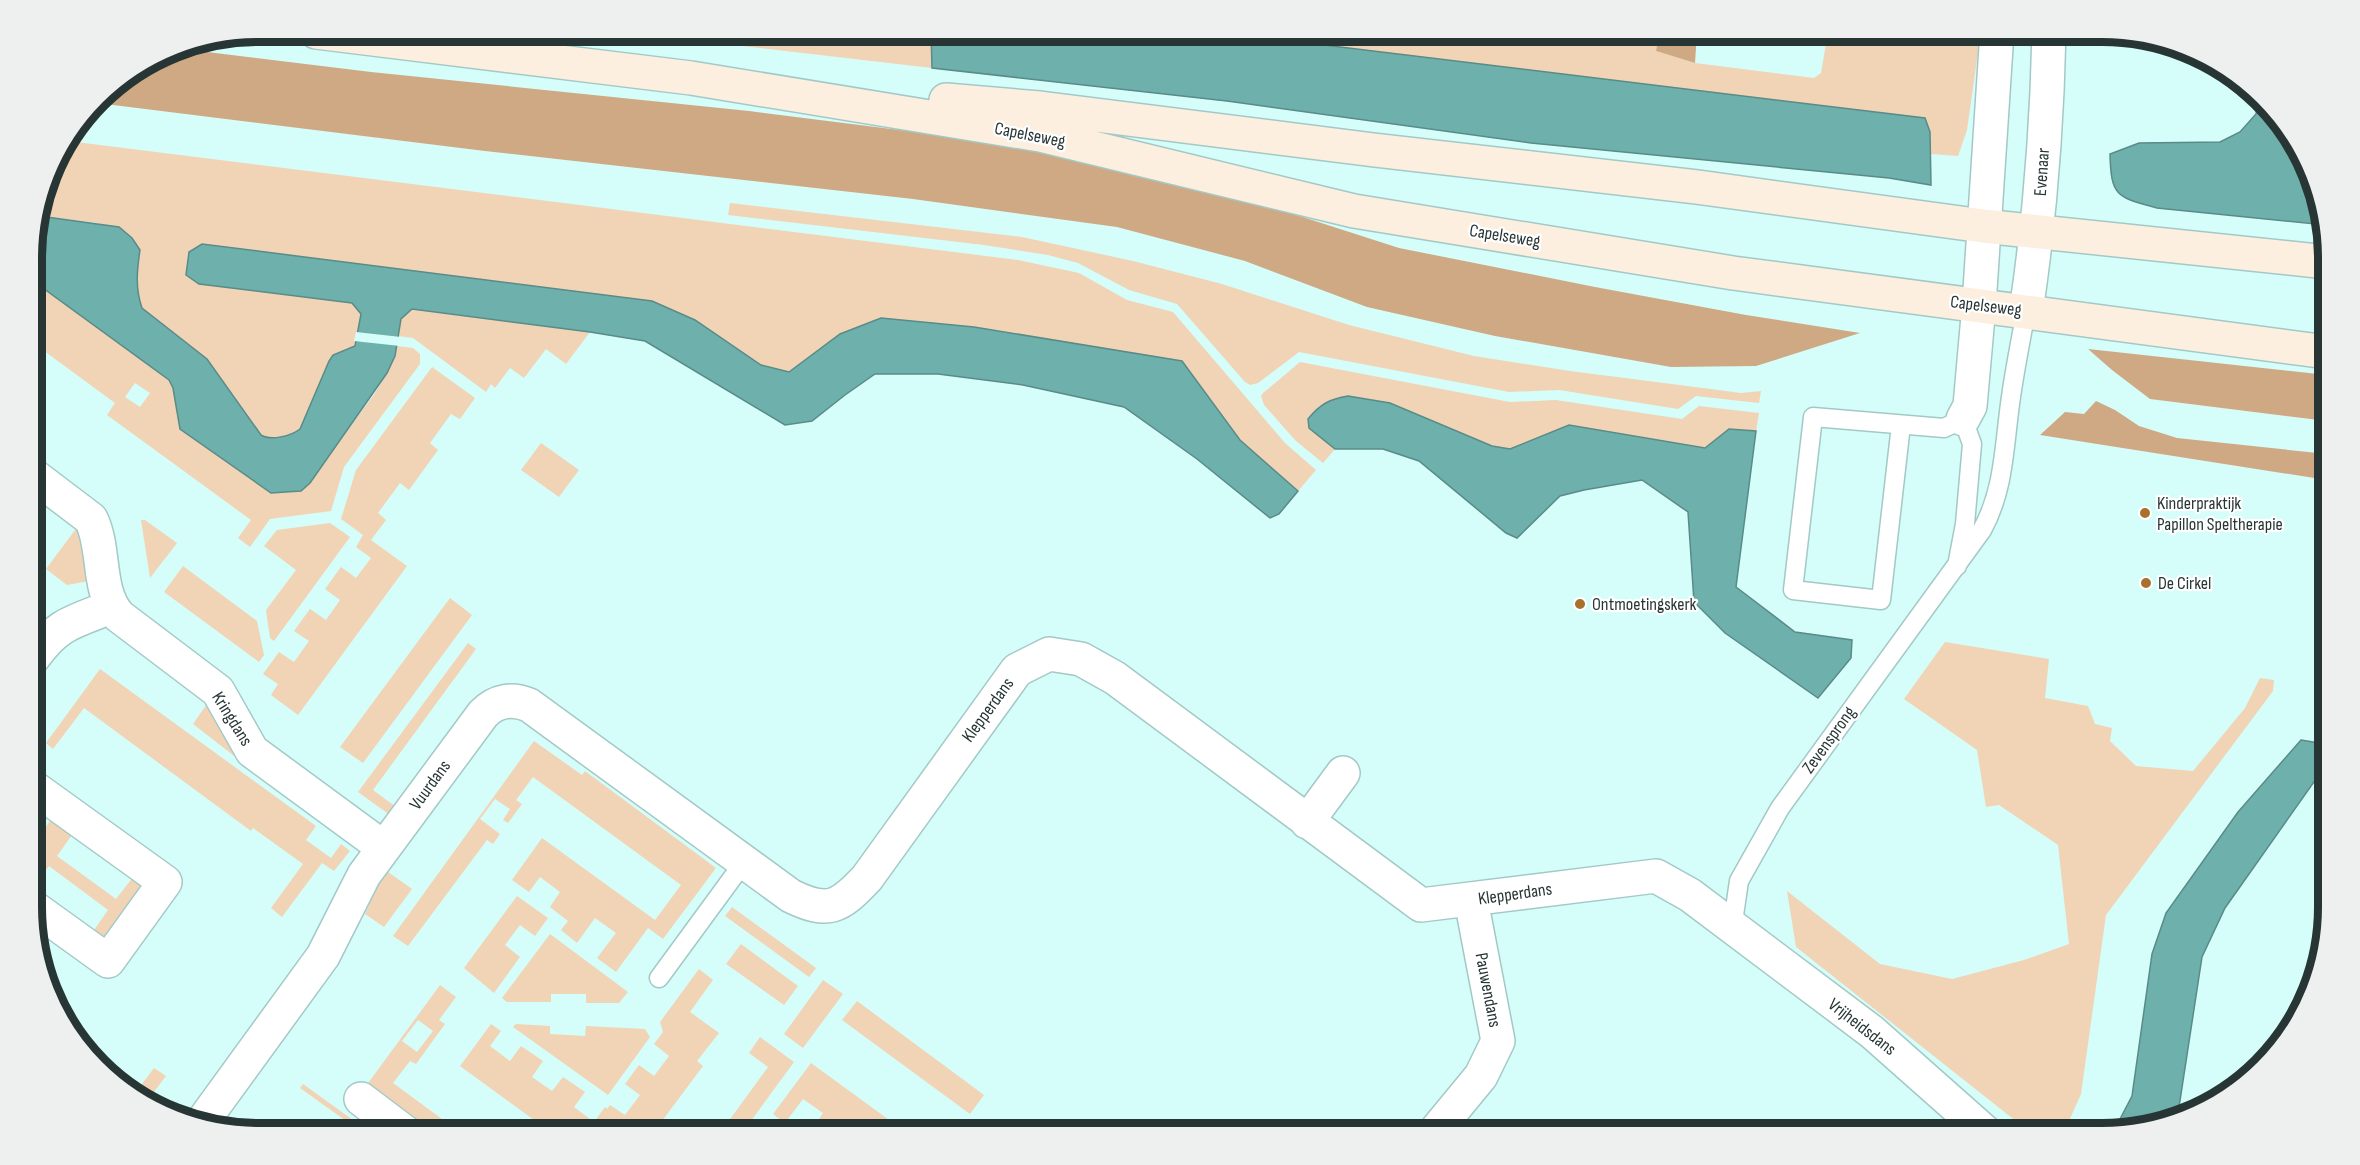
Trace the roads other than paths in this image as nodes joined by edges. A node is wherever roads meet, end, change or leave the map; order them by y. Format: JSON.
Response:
{"nodes":[{"id":1,"x":398,"y":42,"type":"edge"},
{"id":2,"x":1996,"y":42,"type":"edge"},
{"id":3,"x":2049,"y":42,"type":"edge"},
{"id":4,"x":691,"y":78,"type":"junction"},
{"id":5,"x":1983,"y":226,"type":"junction"},
{"id":6,"x":2038,"y":231,"type":"junction"},
{"id":7,"x":2318,"y":261,"type":"edge"},
{"id":8,"x":1979,"y":305,"type":"junction"},
{"id":9,"x":2026,"y":311,"type":"junction"},
{"id":10,"x":2318,"y":351,"type":"edge"},
{"id":11,"x":1963,"y":419,"type":"junction"},
{"id":12,"x":1900,"y":425,"type":"junction"},
{"id":13,"x":42,"y":482,"type":"edge"},
{"id":14,"x":1957,"y":566,"type":"junction"},
{"id":15,"x":111,"y":608,"type":"junction"},
{"id":16,"x":42,"y":647,"type":"edge"},
{"id":17,"x":1343,"y":773,"type":"dead end"},
{"id":18,"x":42,"y":793,"type":"edge"},
{"id":19,"x":1308,"y":822,"type":"junction"},
{"id":20,"x":384,"y":848,"type":"junction"},
{"id":21,"x":744,"y":862,"type":"junction"},
{"id":22,"x":1471,"y":900,"type":"junction"},
{"id":23,"x":831,"y":907,"type":"joint"},
{"id":24,"x":42,"y":913,"type":"edge"},
{"id":25,"x":1732,"y":929,"type":"junction"},
{"id":26,"x":659,"y":978,"type":"dead end"},
{"id":27,"x":361,"y":1100,"type":"dead end"},
{"id":28,"x":205,"y":1117,"type":"edge"},
{"id":29,"x":392,"y":1123,"type":"edge"},
{"id":30,"x":1442,"y":1123,"type":"edge"},
{"id":31,"x":1975,"y":1123,"type":"edge"}],
"edges":[{"from":1,"to":4,"type":"main road","name":"Capelseweg"},
{"from":2,"to":5,"type":"street"},
{"from":3,"to":6,"type":"street","name":"Evenaar"},
{"from":4,"to":5,"type":"main road","name":"Capelseweg"},
{"from":4,"to":8,"type":"main road","name":"Capelseweg"},
{"from":5,"to":6,"type":"main road","name":"Capelseweg"},
{"from":5,"to":8,"type":"street"},
{"from":6,"to":7,"type":"main road","name":"Capelseweg"},
{"from":6,"to":9,"type":"street","name":"Evenaar"},
{"from":8,"to":9,"type":"main road","name":"Capelseweg"},
{"from":8,"to":11,"type":"street"},
{"from":9,"to":10,"type":"main road","name":"Capelseweg"},
{"from":9,"to":14,"type":"lane","name":"Zevensprong"},
{"from":11,"to":12,"type":"lane"},
{"from":11,"to":14,"type":"lane","name":"Zevensprong"},
{"from":12,"to":12,"type":"lane"},
{"from":13,"to":15,"type":"street"},
{"from":14,"to":25,"type":"lane","name":"Zevensprong"},
{"from":15,"to":16,"type":"street"},
{"from":15,"to":20,"type":"street","name":"Kringdans"},
{"from":17,"to":19,"type":"street"},
{"from":18,"to":24,"type":"street"},
{"from":19,"to":22,"type":"street","name":"Klepperdans"},
{"from":19,"to":23,"type":"street","name":"Klepperdans"},
{"from":20,"to":21,"type":"street","name":"Vuurdans"},
{"from":20,"to":28,"type":"street","name":"Vuurdans"},
{"from":21,"to":23,"type":"street","name":"Vuurdans"},
{"from":21,"to":26,"type":"lane"},
{"from":22,"to":25,"type":"street","name":"Klepperdans"},
{"from":22,"to":30,"type":"street","name":"Pauwendans"},
{"from":25,"to":31,"type":"street","name":"Vrijheidsdans"},
{"from":27,"to":29,"type":"street"}]}
